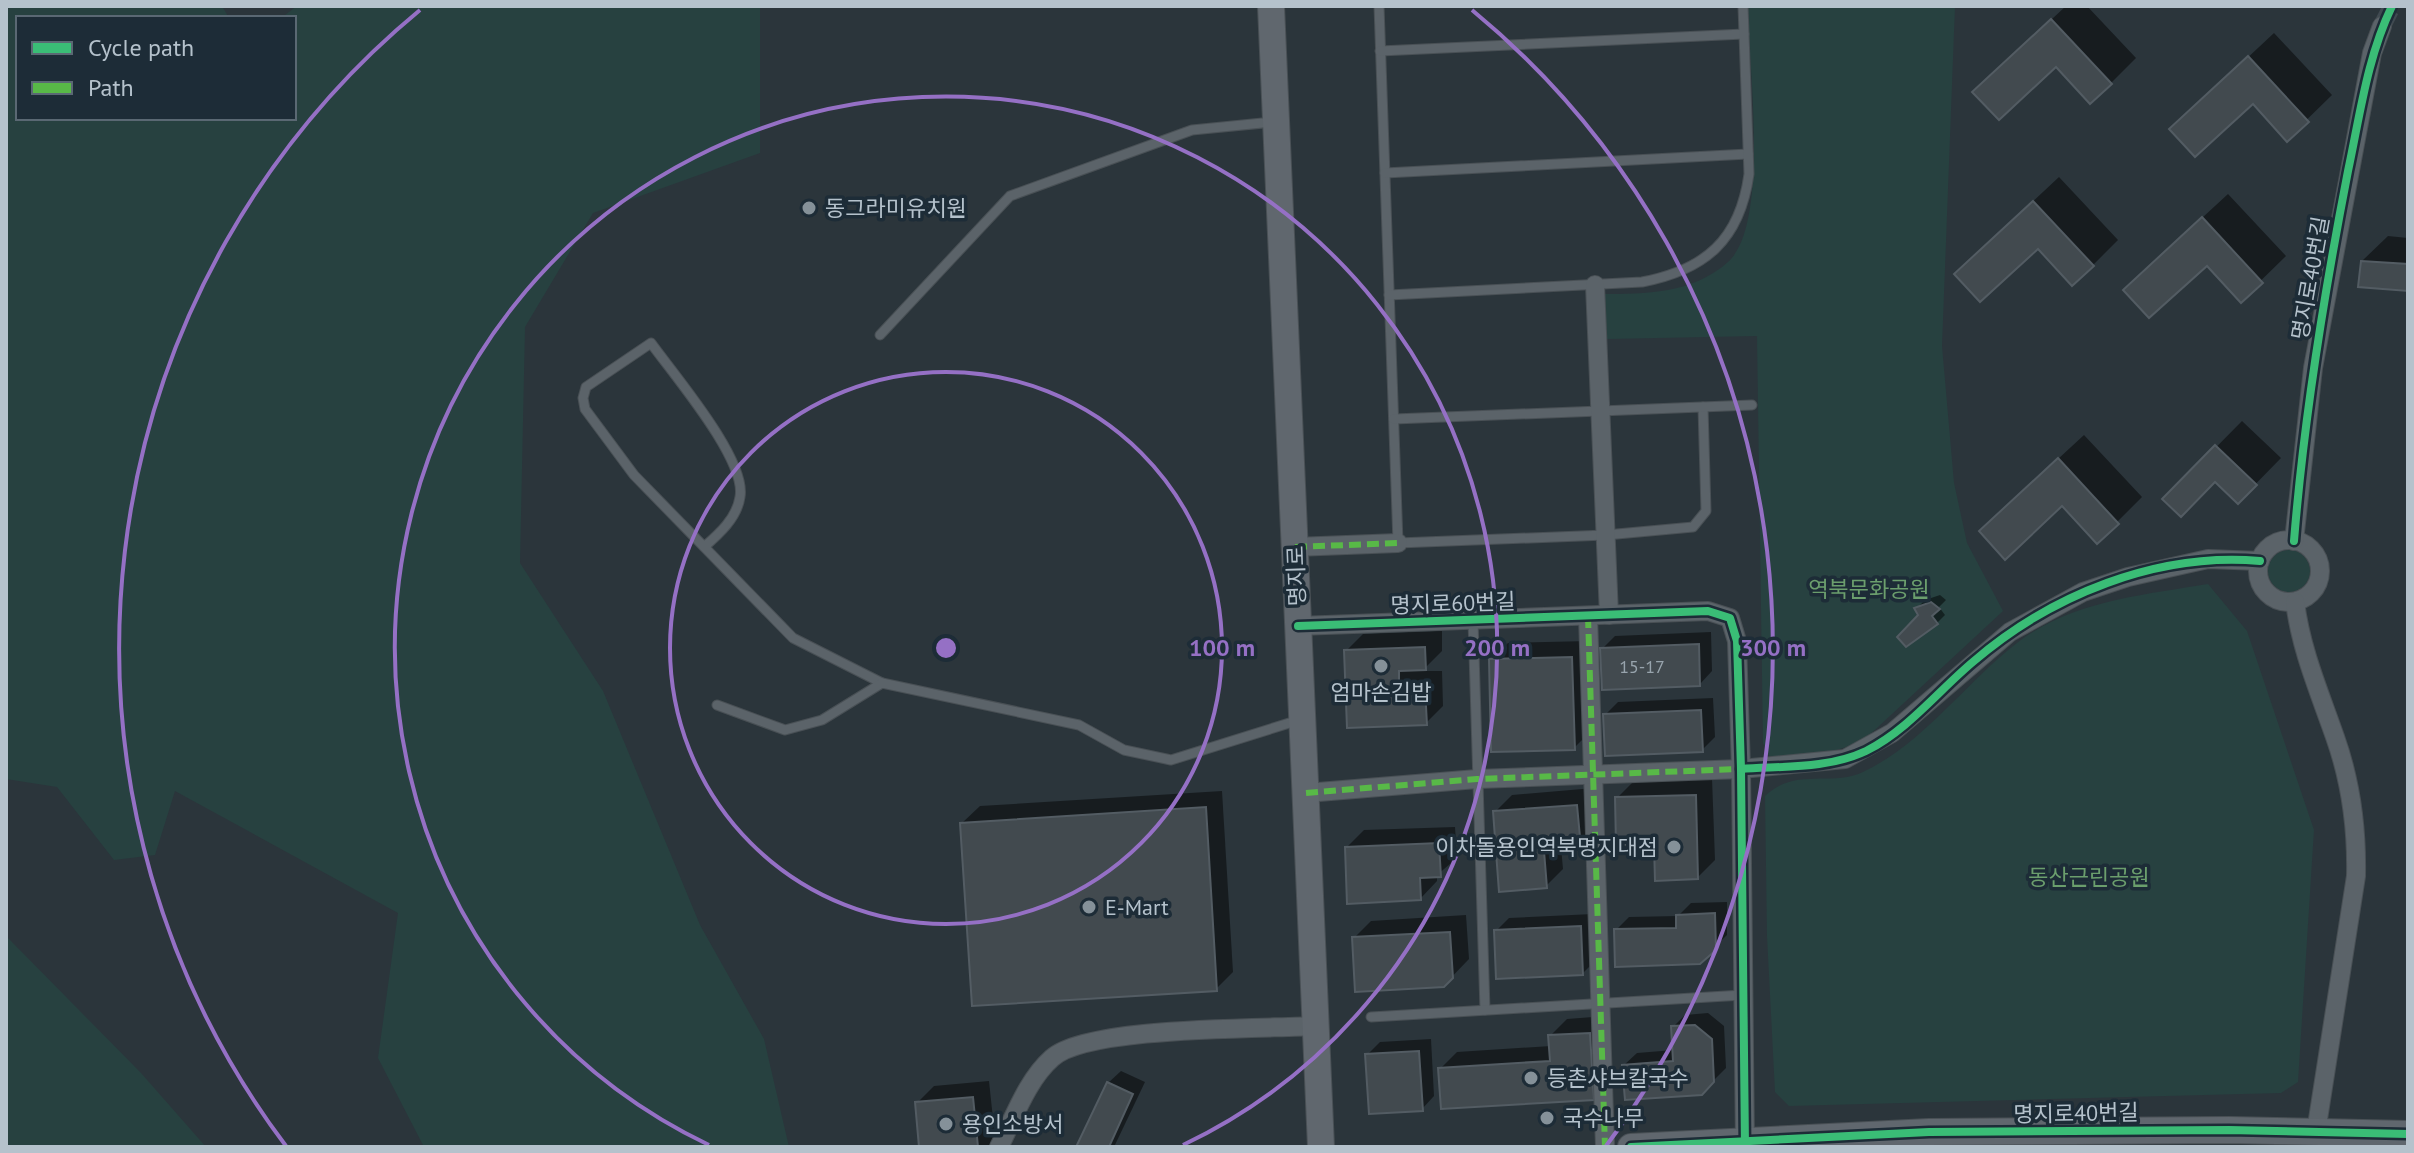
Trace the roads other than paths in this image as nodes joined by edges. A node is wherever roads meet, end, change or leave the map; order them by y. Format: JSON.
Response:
{"nodes":[{"id":1,"x":1271,"y":6,"type":"edge"},
{"id":2,"x":1379,"y":6,"type":"edge"},
{"id":3,"x":1743,"y":6,"type":"edge"},
{"id":4,"x":2382,"y":26,"type":"tunnel mouth"},
{"id":5,"x":1744,"y":34,"type":"junction"},
{"id":6,"x":1380,"y":51,"type":"junction"},
{"id":7,"x":1276,"y":122,"type":"junction"},
{"id":8,"x":1748,"y":154,"type":"junction"},
{"id":9,"x":1385,"y":173,"type":"junction"},
{"id":10,"x":1595,"y":285,"type":"junction"},
{"id":11,"x":1389,"y":295,"type":"junction"},
{"id":12,"x":880,"y":335,"type":"dead end"},
{"id":13,"x":1752,"y":405,"type":"dead end"},
{"id":14,"x":1703,"y":407,"type":"junction"},
{"id":15,"x":1600,"y":411,"type":"junction"},
{"id":16,"x":1394,"y":419,"type":"junction"},
{"id":17,"x":1606,"y":535,"type":"junction"},
{"id":18,"x":2294,"y":541,"type":"junction"},
{"id":19,"x":1398,"y":543,"type":"junction"},
{"id":20,"x":704,"y":547,"type":"junction"},
{"id":21,"x":1295,"y":547,"type":"junction"},
{"id":22,"x":2260,"y":561,"type":"junction"},
{"id":23,"x":2295,"y":602,"type":"junction"},
{"id":24,"x":1609,"y":615,"type":"junction"},
{"id":25,"x":1588,"y":616,"type":"junction"},
{"id":26,"x":1473,"y":620,"type":"junction"},
{"id":27,"x":1298,"y":626,"type":"junction"},
{"id":28,"x":882,"y":683,"type":"junction"},
{"id":29,"x":717,"y":705,"type":"dead end"},
{"id":30,"x":1303,"y":719,"type":"junction"},
{"id":31,"x":1741,"y":769,"type":"junction"},
{"id":32,"x":1593,"y":773,"type":"junction"},
{"id":33,"x":1477,"y":779,"type":"junction"},
{"id":34,"x":1306,"y":793,"type":"junction"},
{"id":35,"x":1743,"y":995,"type":"junction"},
{"id":36,"x":1600,"y":1003,"type":"junction"},
{"id":37,"x":1485,"y":1010,"type":"junction"},
{"id":38,"x":1371,"y":1017,"type":"dead end"},
{"id":39,"x":1316,"y":1026,"type":"junction"},
{"id":40,"x":2316,"y":1132,"type":"junction"},
{"id":41,"x":2408,"y":1134,"type":"edge"},
{"id":42,"x":1745,"y":1144,"type":"edge"},
{"id":43,"x":999,"y":1147,"type":"edge"},
{"id":44,"x":1321,"y":1147,"type":"edge"},
{"id":45,"x":1605,"y":1147,"type":"edge"},
{"id":46,"x":1631,"y":1147,"type":"edge"}],
"edges":[{"from":1,"to":7,"type":"main road","name":"명지로"},
{"from":2,"to":6,"type":"lane"},
{"from":3,"to":5,"type":"lane"},
{"from":4,"to":18,"type":"street","name":"명지로40번길"},
{"from":5,"to":6,"type":"lane"},
{"from":5,"to":8,"type":"lane"},
{"from":6,"to":9,"type":"lane"},
{"from":7,"to":12,"type":"lane"},
{"from":7,"to":21,"type":"main road","name":"명지로"},
{"from":8,"to":9,"type":"lane"},
{"from":8,"to":10,"type":"lane"},
{"from":9,"to":11,"type":"lane"},
{"from":10,"to":11,"type":"lane"},
{"from":10,"to":15,"type":"street"},
{"from":11,"to":16,"type":"lane"},
{"from":13,"to":14,"type":"lane"},
{"from":14,"to":15,"type":"lane"},
{"from":14,"to":17,"type":"lane"},
{"from":15,"to":16,"type":"lane"},
{"from":15,"to":17,"type":"street"},
{"from":16,"to":19,"type":"lane"},
{"from":17,"to":19,"type":"lane"},
{"from":17,"to":24,"type":"street"},
{"from":18,"to":22,"type":"street"},
{"from":18,"to":23,"type":"street"},
{"from":19,"to":21,"type":"street"},
{"from":20,"to":20,"type":"lane"},
{"from":20,"to":28,"type":"lane"},
{"from":21,"to":27,"type":"main road","name":"명지로"},
{"from":22,"to":23,"type":"street"},
{"from":22,"to":31,"type":"street"},
{"from":23,"to":40,"type":"street"},
{"from":24,"to":25,"type":"street","name":"명지로60번길"},
{"from":24,"to":31,"type":"street","name":"명지로60번길"},
{"from":25,"to":26,"type":"street","name":"명지로60번길"},
{"from":25,"to":32,"type":"street"},
{"from":26,"to":27,"type":"street","name":"명지로60번길"},
{"from":26,"to":33,"type":"lane","name":"명지로60번길"},
{"from":27,"to":30,"type":"main road","name":"명지로"},
{"from":28,"to":29,"type":"lane"},
{"from":28,"to":30,"type":"lane"},
{"from":30,"to":34,"type":"main road","name":"명지로"},
{"from":31,"to":32,"type":"street"},
{"from":31,"to":35,"type":"street"},
{"from":32,"to":33,"type":"street"},
{"from":32,"to":36,"type":"street"},
{"from":33,"to":34,"type":"street"},
{"from":33,"to":37,"type":"lane","name":"명지로60번길"},
{"from":34,"to":39,"type":"main road","name":"명지로"},
{"from":35,"to":36,"type":"lane"},
{"from":35,"to":42,"type":"street"},
{"from":36,"to":37,"type":"lane"},
{"from":36,"to":45,"type":"street"},
{"from":37,"to":38,"type":"lane"},
{"from":39,"to":43,"type":"street"},
{"from":39,"to":44,"type":"main road","name":"명지로"},
{"from":40,"to":41,"type":"main road","name":"명지로40번길"},
{"from":40,"to":42,"type":"main road","name":"명지로40번길"},
{"from":42,"to":46,"type":"main road","name":"명지로40번길"}]}
